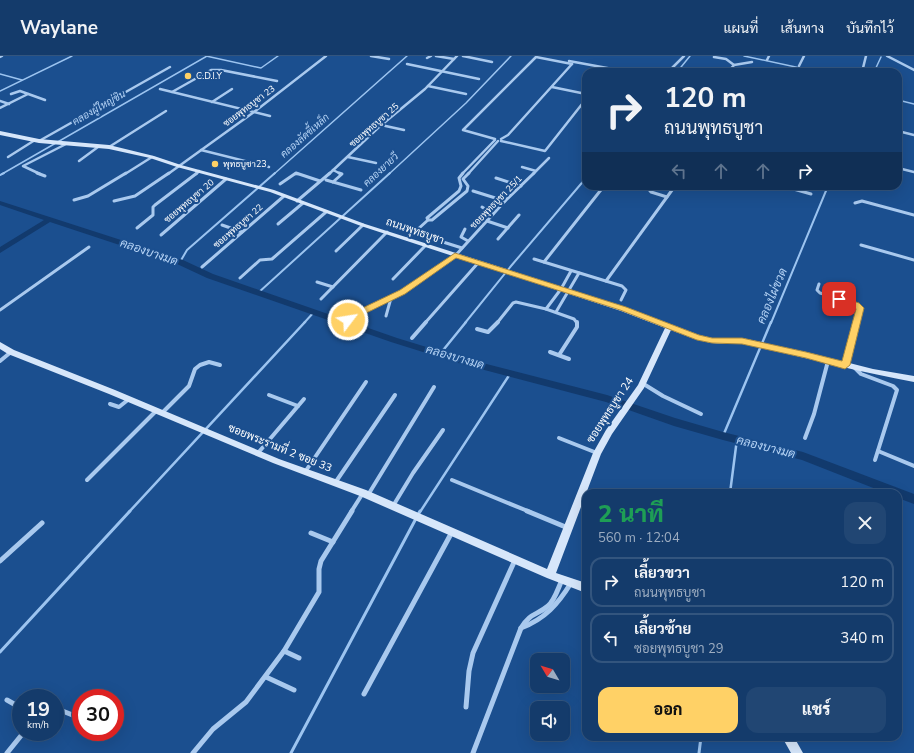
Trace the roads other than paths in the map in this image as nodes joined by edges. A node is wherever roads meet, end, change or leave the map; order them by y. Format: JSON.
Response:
{"nodes":[{"id":1,"x":326,"y":56,"type":"edge"},
{"id":2,"x":371,"y":56,"type":"edge"},
{"id":3,"x":374,"y":56,"type":"edge"},
{"id":4,"x":431,"y":56,"type":"edge"},
{"id":5,"x":436,"y":56,"type":"edge"},
{"id":6,"x":457,"y":56,"type":"edge"},
{"id":7,"x":463,"y":56,"type":"edge"},
{"id":8,"x":545,"y":56,"type":"edge"},
{"id":9,"x":570,"y":56,"type":"edge"},
{"id":10,"x":684,"y":56,"type":"edge"},
{"id":11,"x":769,"y":56,"type":"edge"},
{"id":12,"x":804,"y":56,"type":"edge"},
{"id":13,"x":866,"y":56,"type":"edge"},
{"id":14,"x":887,"y":56,"type":"edge"},
{"id":15,"x":714,"y":57,"type":"edge"},
{"id":16,"x":427,"y":58,"type":"dead end"},
{"id":17,"x":390,"y":59,"type":"dead end"},
{"id":18,"x":454,"y":59,"type":"junction"},
{"id":19,"x":568,"y":60,"type":"junction"},
{"id":20,"x":767,"y":60,"type":"dead end"},
{"id":21,"x":492,"y":62,"type":"dead end"},
{"id":22,"x":752,"y":62,"type":"dead end"},
{"id":23,"x":407,"y":64,"type":"dead end"},
{"id":24,"x":734,"y":65,"type":"junction"},
{"id":25,"x":170,"y":66,"type":"dead end"},
{"id":26,"x":799,"y":66,"type":"dead end"},
{"id":27,"x":609,"y":68,"type":"edge"},
{"id":28,"x":672,"y":68,"type":"edge"},
{"id":29,"x":731,"y":68,"type":"edge"},
{"id":30,"x":863,"y":68,"type":"edge"},
{"id":31,"x":914,"y":70,"type":"edge"},
{"id":32,"x":442,"y":72,"type":"junction"},
{"id":33,"x":479,"y":79,"type":"dead end"},
{"id":34,"x":277,"y":81,"type":"dead end"},
{"id":35,"x":428,"y":86,"type":"junction"},
{"id":36,"x":552,"y":86,"type":"junction"},
{"id":37,"x":160,"y":89,"type":"dead end"},
{"id":38,"x":232,"y":89,"type":"dead end"},
{"id":39,"x":172,"y":92,"type":"junction"},
{"id":40,"x":582,"y":93,"type":"edge"},
{"id":41,"x":11,"y":94,"type":"dead end"},
{"id":42,"x":28,"y":94,"type":"junction"},
{"id":43,"x":466,"y":94,"type":"dead end"},
{"id":44,"x":45,"y":100,"type":"dead end"},
{"id":45,"x":0,"y":101,"type":"edge"},
{"id":46,"x":212,"y":102,"type":"junction"},
{"id":47,"x":9,"y":104,"type":"junction"},
{"id":48,"x":582,"y":104,"type":"edge"},
{"id":49,"x":0,"y":108,"type":"edge"},
{"id":50,"x":166,"y":111,"type":"dead end"},
{"id":51,"x":254,"y":112,"type":"junction"},
{"id":52,"x":270,"y":116,"type":"dead end"},
{"id":53,"x":381,"y":125,"type":"junction"},
{"id":54,"x":404,"y":130,"type":"dead end"},
{"id":55,"x":902,"y":132,"type":"edge"},
{"id":56,"x":0,"y":133,"type":"edge"},
{"id":57,"x":914,"y":135,"type":"edge"},
{"id":58,"x":498,"y":140,"type":"junction"},
{"id":59,"x":37,"y":141,"type":"junction"},
{"id":60,"x":63,"y":143,"type":"junction"},
{"id":61,"x":98,"y":147,"type":"junction"},
{"id":62,"x":109,"y":147,"type":"junction"},
{"id":63,"x":201,"y":150,"type":"junction"},
{"id":64,"x":8,"y":157,"type":"dead end"},
{"id":65,"x":152,"y":157,"type":"junction"},
{"id":66,"x":348,"y":157,"type":"junction"},
{"id":67,"x":548,"y":158,"type":"dead end"},
{"id":68,"x":79,"y":160,"type":"dead end"},
{"id":69,"x":376,"y":163,"type":"dead end"},
{"id":70,"x":179,"y":166,"type":"junction"},
{"id":71,"x":268,"y":167,"type":"dead end"},
{"id":72,"x":522,"y":167,"type":"dead end"},
{"id":73,"x":902,"y":169,"type":"edge"},
{"id":74,"x":333,"y":170,"type":"junction"},
{"id":75,"x":536,"y":171,"type":"junction"},
{"id":76,"x":199,"y":172,"type":"junction"},
{"id":77,"x":914,"y":172,"type":"edge"},
{"id":78,"x":45,"y":176,"type":"dead end"},
{"id":79,"x":496,"y":178,"type":"dead end"},
{"id":80,"x":226,"y":179,"type":"junction"},
{"id":81,"x":326,"y":180,"type":"dead end"},
{"id":82,"x":320,"y":181,"type":"junction"},
{"id":83,"x":333,"y":182,"type":"junction"},
{"id":84,"x":184,"y":183,"type":"junction"},
{"id":85,"x":280,"y":184,"type":"dead end"},
{"id":86,"x":190,"y":185,"type":"dead end"},
{"id":87,"x":521,"y":186,"type":"junction"},
{"id":88,"x":360,"y":190,"type":"dead end"},
{"id":89,"x":601,"y":190,"type":"edge"},
{"id":90,"x":649,"y":190,"type":"edge"},
{"id":91,"x":672,"y":190,"type":"edge"},
{"id":92,"x":797,"y":190,"type":"edge"},
{"id":93,"x":473,"y":191,"type":"dead end"},
{"id":94,"x":811,"y":194,"type":"dead end"},
{"id":95,"x":284,"y":196,"type":"junction"},
{"id":96,"x":667,"y":197,"type":"junction"},
{"id":97,"x":74,"y":200,"type":"dead end"},
{"id":98,"x":114,"y":201,"type":"dead end"},
{"id":99,"x":297,"y":201,"type":"junction"},
{"id":100,"x":506,"y":201,"type":"junction"},
{"id":101,"x":303,"y":203,"type":"junction"},
{"id":102,"x":855,"y":203,"type":"dead end"},
{"id":103,"x":482,"y":207,"type":"dead end"},
{"id":104,"x":326,"y":212,"type":"junction"},
{"id":105,"x":494,"y":214,"type":"junction"},
{"id":106,"x":519,"y":215,"type":"dead end"},
{"id":107,"x":914,"y":215,"type":"edge"},
{"id":108,"x":428,"y":220,"type":"junction"},
{"id":109,"x":487,"y":221,"type":"junction"},
{"id":110,"x":278,"y":224,"type":"dead end"},
{"id":111,"x":222,"y":225,"type":"dead end"},
{"id":112,"x":363,"y":225,"type":"junction"},
{"id":113,"x":138,"y":228,"type":"dead end"},
{"id":114,"x":508,"y":228,"type":"junction"},
{"id":115,"x":465,"y":229,"type":"dead end"},
{"id":116,"x":242,"y":232,"type":"junction"},
{"id":117,"x":387,"y":232,"type":"junction"},
{"id":118,"x":161,"y":235,"type":"dead end"},
{"id":119,"x":406,"y":239,"type":"junction"},
{"id":120,"x":498,"y":239,"type":"dead end"},
{"id":121,"x":443,"y":242,"type":"dead end"},
{"id":122,"x":468,"y":242,"type":"junction"},
{"id":123,"x":861,"y":245,"type":"dead end"},
{"id":124,"x":425,"y":246,"type":"junction"},
{"id":125,"x":89,"y":247,"type":"dead end"},
{"id":126,"x":462,"y":248,"type":"junction"},
{"id":127,"x":336,"y":251,"type":"dead end"},
{"id":128,"x":455,"y":256,"type":"junction"},
{"id":129,"x":534,"y":259,"type":"dead end"},
{"id":130,"x":914,"y":260,"type":"edge"},
{"id":131,"x":544,"y":262,"type":"junction"},
{"id":132,"x":478,"y":263,"type":"junction"},
{"id":133,"x":202,"y":267,"type":"dead end"},
{"id":134,"x":571,"y":271,"type":"junction"},
{"id":135,"x":579,"y":273,"type":"junction"},
{"id":136,"x":240,"y":278,"type":"dead end"},
{"id":137,"x":393,"y":279,"type":"dead end"},
{"id":138,"x":317,"y":282,"type":"dead end"},
{"id":139,"x":606,"y":282,"type":"junction"},
{"id":140,"x":819,"y":284,"type":"dead end"},
{"id":141,"x":333,"y":287,"type":"junction"},
{"id":142,"x":564,"y":290,"type":"junction"},
{"id":143,"x":391,"y":298,"type":"junction"},
{"id":144,"x":321,"y":299,"type":"dead end"},
{"id":145,"x":621,"y":300,"type":"dead end"},
{"id":146,"x":546,"y":309,"type":"junction"},
{"id":147,"x":0,"y":310,"type":"edge"},
{"id":148,"x":556,"y":312,"type":"junction"},
{"id":149,"x":386,"y":316,"type":"dead end"},
{"id":150,"x":348,"y":320,"type":"dead end"},
{"id":151,"x":669,"y":326,"type":"junction"},
{"id":152,"x":477,"y":329,"type":"dead end"},
{"id":153,"x":412,"y":338,"type":"dead end"},
{"id":154,"x":0,"y":345,"type":"edge"},
{"id":155,"x":11,"y":352,"type":"junction"},
{"id":156,"x":550,"y":352,"type":"dead end"},
{"id":157,"x":559,"y":355,"type":"junction"},
{"id":158,"x":569,"y":359,"type":"dead end"},
{"id":159,"x":0,"y":360,"type":"edge"},
{"id":160,"x":828,"y":361,"type":"junction"},
{"id":161,"x":220,"y":365,"type":"dead end"},
{"id":162,"x":845,"y":365,"type":"junction"},
{"id":163,"x":854,"y":367,"type":"junction"},
{"id":164,"x":914,"y":379,"type":"edge"},
{"id":165,"x":366,"y":382,"type":"dead end"},
{"id":166,"x":642,"y":385,"type":"junction"},
{"id":167,"x":434,"y":387,"type":"dead end"},
{"id":168,"x":270,"y":395,"type":"dead end"},
{"id":169,"x":395,"y":395,"type":"dead end"},
{"id":170,"x":130,"y":399,"type":"junction"},
{"id":171,"x":304,"y":399,"type":"dead end"},
{"id":172,"x":110,"y":404,"type":"dead end"},
{"id":173,"x":298,"y":406,"type":"junction"},
{"id":174,"x":159,"y":412,"type":"junction"},
{"id":175,"x":701,"y":414,"type":"dead end"},
{"id":176,"x":443,"y":430,"type":"dead end"},
{"id":177,"x":559,"y":438,"type":"dead end"},
{"id":178,"x":805,"y":438,"type":"dead end"},
{"id":179,"x":878,"y":451,"type":"junction"},
{"id":180,"x":258,"y":453,"type":"junction"},
{"id":181,"x":597,"y":453,"type":"junction"},
{"id":182,"x":875,"y":460,"type":"dead end"},
{"id":183,"x":914,"y":466,"type":"edge"},
{"id":184,"x":305,"y":472,"type":"junction"},
{"id":185,"x":87,"y":480,"type":"dead end"},
{"id":186,"x":452,"y":480,"type":"dead end"},
{"id":187,"x":335,"y":483,"type":"junction"},
{"id":188,"x":584,"y":489,"type":"edge"},
{"id":189,"x":582,"y":493,"type":"edge"},
{"id":190,"x":365,"y":494,"type":"junction"},
{"id":191,"x":393,"y":506,"type":"junction"},
{"id":192,"x":42,"y":522,"type":"dead end"},
{"id":193,"x":569,"y":528,"type":"junction"},
{"id":194,"x":452,"y":532,"type":"junction"},
{"id":195,"x":311,"y":533,"type":"dead end"},
{"id":196,"x":333,"y":542,"type":"junction"},
{"id":197,"x":515,"y":560,"type":"junction"},
{"id":198,"x":0,"y":561,"type":"edge"},
{"id":199,"x":550,"y":575,"type":"junction"},
{"id":200,"x":567,"y":581,"type":"junction"},
{"id":201,"x":582,"y":587,"type":"edge"},
{"id":202,"x":521,"y":628,"type":"junction"},
{"id":203,"x":284,"y":651,"type":"junction"},
{"id":204,"x":299,"y":658,"type":"dead end"},
{"id":205,"x":266,"y":676,"type":"junction"},
{"id":206,"x":294,"y":690,"type":"dead end"},
{"id":207,"x":364,"y":694,"type":"dead end"},
{"id":208,"x":6,"y":700,"type":"dead end"},
{"id":209,"x":12,"y":703,"type":"edge"},
{"id":210,"x":466,"y":707,"type":"dead end"},
{"id":211,"x":17,"y":741,"type":"edge"},
{"id":212,"x":790,"y":741,"type":"edge"},
{"id":213,"x":7,"y":753,"type":"edge"},
{"id":214,"x":193,"y":753,"type":"edge"},
{"id":215,"x":473,"y":753,"type":"edge"},
{"id":216,"x":797,"y":753,"type":"edge"}],
"edges":[{"from":1,"to":51,"type":"street","name":"ซอยพุทธบูชา 23"},
{"from":2,"to":3,"type":"street"},
{"from":3,"to":17,"type":"street"},
{"from":4,"to":16,"type":"street"},
{"from":5,"to":18,"type":"street"},
{"from":6,"to":18,"type":"street","name":"ซอยพุทธบูชา 25"},
{"from":7,"to":21,"type":"street"},
{"from":8,"to":19,"type":"street"},
{"from":9,"to":19,"type":"street"},
{"from":10,"to":28,"type":"street"},
{"from":11,"to":20,"type":"street"},
{"from":12,"to":26,"type":"street"},
{"from":13,"to":30,"type":"street"},
{"from":14,"to":31,"type":"street"},
{"from":15,"to":24,"type":"street"},
{"from":18,"to":32,"type":"street","name":"ซอยพุทธบูชา 25"},
{"from":19,"to":27,"type":"street"},
{"from":22,"to":24,"type":"street"},
{"from":23,"to":32,"type":"street"},
{"from":24,"to":29,"type":"street"},
{"from":25,"to":59,"type":"street"},
{"from":32,"to":33,"type":"street"},
{"from":32,"to":35,"type":"street","name":"ซอยพุทธบูชา 25"},
{"from":34,"to":39,"type":"street"},
{"from":35,"to":43,"type":"street"},
{"from":35,"to":53,"type":"street","name":"ซอยพุทธบูชา 25"},
{"from":36,"to":40,"type":"street"},
{"from":36,"to":58,"type":"street"},
{"from":36,"to":58,"type":"street"},
{"from":37,"to":39,"type":"street"},
{"from":38,"to":46,"type":"street"},
{"from":39,"to":46,"type":"street"},
{"from":41,"to":42,"type":"street"},
{"from":42,"to":44,"type":"street"},
{"from":42,"to":47,"type":"street"},
{"from":45,"to":47,"type":"street"},
{"from":46,"to":51,"type":"street"},
{"from":47,"to":49,"type":"street"},
{"from":48,"to":58,"type":"street"},
{"from":50,"to":62,"type":"street"},
{"from":51,"to":52,"type":"street"},
{"from":51,"to":63,"type":"street","name":"ซอยพุทธบูชา 23"},
{"from":53,"to":54,"type":"street"},
{"from":53,"to":66,"type":"street","name":"ซอยพุทธบูชา 25"},
{"from":55,"to":57,"type":"street"},
{"from":56,"to":59,"type":"main road","name":"ถนนพุทธบูชา"},
{"from":58,"to":108,"type":"street"},
{"from":58,"to":108,"type":"street"},
{"from":59,"to":60,"type":"main road","name":"ถนนพุทธบูชา"},
{"from":59,"to":64,"type":"street"},
{"from":60,"to":61,"type":"main road","name":"ถนนพุทธบูชา"},
{"from":60,"to":78,"type":"street"},
{"from":61,"to":62,"type":"main road","name":"ถนนพุทธบูชา"},
{"from":61,"to":68,"type":"street"},
{"from":62,"to":65,"type":"main road","name":"ถนนพุทธบูชา"},
{"from":63,"to":70,"type":"street","name":"ซอยพุทธบูชา 23"},
{"from":63,"to":71,"type":"street"},
{"from":65,"to":70,"type":"main road","name":"ถนนพุทธบูชา"},
{"from":65,"to":97,"type":"street"},
{"from":66,"to":69,"type":"street"},
{"from":66,"to":74,"type":"street","name":"ซอยพุทธบูชา 25"},
{"from":67,"to":75,"type":"street","name":"ซอยพุทธบูชา 25/1"},
{"from":70,"to":76,"type":"main road","name":"ถนนพุทธบูชา"},
{"from":70,"to":98,"type":"street","name":"ซอยพุทธบูชา 23"},
{"from":72,"to":75,"type":"street"},
{"from":73,"to":77,"type":"street"},
{"from":74,"to":82,"type":"street","name":"ซอยพุทธบูชา 25"},
{"from":74,"to":83,"type":"street"},
{"from":75,"to":87,"type":"street","name":"ซอยพุทธบูชา 25/1"},
{"from":76,"to":80,"type":"main road","name":"ถนนพุทธบูชา"},
{"from":76,"to":84,"type":"street"},
{"from":79,"to":87,"type":"street"},
{"from":80,"to":95,"type":"main road","name":"ถนนพุทธบูชา"},
{"from":80,"to":118,"type":"street","name":"ซอยพุทธบูชา 20"},
{"from":81,"to":83,"type":"street"},
{"from":82,"to":85,"type":"street"},
{"from":82,"to":99,"type":"street","name":"ซอยพุทธบูชา 25"},
{"from":83,"to":88,"type":"street"},
{"from":84,"to":86,"type":"street"},
{"from":84,"to":113,"type":"street"},
{"from":87,"to":100,"type":"street","name":"ซอยพุทธบูชา 25/1"},
{"from":89,"to":131,"type":"street"},
{"from":90,"to":96,"type":"street"},
{"from":91,"to":96,"type":"street"},
{"from":92,"to":94,"type":"street"},
{"from":93,"to":100,"type":"street"},
{"from":95,"to":99,"type":"main road","name":"ถนนพุทธบูชา"},
{"from":95,"to":116,"type":"street","name":"ซอยพุทธบูชา 22"},
{"from":96,"to":139,"type":"street"},
{"from":99,"to":101,"type":"main road","name":"ถนนพุทธบูชา"},
{"from":100,"to":105,"type":"street","name":"ซอยพุทธบูชา 25/1"},
{"from":101,"to":104,"type":"main road","name":"ถนนพุทธบูชา"},
{"from":101,"to":110,"type":"street"},
{"from":102,"to":107,"type":"street"},
{"from":103,"to":105,"type":"street"},
{"from":104,"to":112,"type":"main road","name":"ถนนพุทธบูชา"},
{"from":104,"to":136,"type":"street"},
{"from":105,"to":109,"type":"street","name":"ซอยพุทธบูชา 25/1"},
{"from":106,"to":114,"type":"street"},
{"from":108,"to":119,"type":"street"},
{"from":109,"to":114,"type":"street"},
{"from":109,"to":122,"type":"street","name":"ซอยพุทธบูชา 25/1"},
{"from":111,"to":116,"type":"street"},
{"from":112,"to":117,"type":"main road","name":"ถนนพุทธบูชา"},
{"from":112,"to":127,"type":"street"},
{"from":114,"to":120,"type":"street"},
{"from":115,"to":122,"type":"street"},
{"from":116,"to":133,"type":"street","name":"ซอยพุทธบูชา 22"},
{"from":117,"to":119,"type":"main road","name":"ถนนพุทธบูชา"},
{"from":117,"to":141,"type":"street"},
{"from":119,"to":124,"type":"main road","name":"ถนนพุทธบูชา"},
{"from":121,"to":126,"type":"street"},
{"from":122,"to":126,"type":"street","name":"ซอยพุทธบูชา 25/1"},
{"from":123,"to":130,"type":"street"},
{"from":124,"to":128,"type":"main road","name":"ถนนพุทธบูชา"},
{"from":124,"to":137,"type":"street"},
{"from":125,"to":147,"type":"street"},
{"from":126,"to":128,"type":"street","name":"ซอยพุทธบูชา 25/1"},
{"from":128,"to":132,"type":"main road","name":"ถนนพุทธบูชา"},
{"from":128,"to":143,"type":"street","name":"ซอยพุทธบูชา 25/1"},
{"from":129,"to":131,"type":"street"},
{"from":131,"to":134,"type":"street"},
{"from":132,"to":142,"type":"main road","name":"ถนนพุทธบูชา"},
{"from":132,"to":153,"type":"street"},
{"from":134,"to":135,"type":"street"},
{"from":134,"to":142,"type":"street"},
{"from":135,"to":139,"type":"street"},
{"from":135,"to":142,"type":"street"},
{"from":138,"to":141,"type":"street"},
{"from":139,"to":145,"type":"street"},
{"from":140,"to":162,"type":"street"},
{"from":141,"to":144,"type":"street"},
{"from":142,"to":146,"type":"street"},
{"from":142,"to":148,"type":"street"},
{"from":142,"to":151,"type":"main road","name":"ถนนพุทธบูชา"},
{"from":143,"to":149,"type":"street"},
{"from":143,"to":150,"type":"street","name":"ซอยพุทธบูชา 25/1"},
{"from":146,"to":148,"type":"street"},
{"from":146,"to":152,"type":"street"},
{"from":148,"to":157,"type":"street"},
{"from":151,"to":160,"type":"main road","name":"ถนนพุทธบูชา"},
{"from":151,"to":166,"type":"main road","name":"ซอยพุทธบูชา 24"},
{"from":154,"to":155,"type":"main road","name":"ซอยพระรามที่ 2 ซอย 33"},
{"from":155,"to":159,"type":"street"},
{"from":155,"to":170,"type":"main road","name":"ซอยพระรามที่ 2 ซอย 33"},
{"from":156,"to":157,"type":"street"},
{"from":157,"to":158,"type":"street"},
{"from":160,"to":162,"type":"main road","name":"ถนนพุทธบูชา"},
{"from":160,"to":178,"type":"street"},
{"from":161,"to":174,"type":"street"},
{"from":162,"to":163,"type":"main road","name":"ถนนพุทธบูชา"},
{"from":163,"to":164,"type":"main road","name":"ถนนพุทธบูชา"},
{"from":163,"to":179,"type":"street"},
{"from":165,"to":184,"type":"street"},
{"from":166,"to":175,"type":"street"},
{"from":166,"to":181,"type":"main road","name":"ซอยพุทธบูชา 24"},
{"from":167,"to":190,"type":"street"},
{"from":168,"to":173,"type":"street"},
{"from":169,"to":187,"type":"street"},
{"from":170,"to":172,"type":"street"},
{"from":170,"to":174,"type":"main road","name":"ซอยพระรามที่ 2 ซอย 33"},
{"from":171,"to":173,"type":"street"},
{"from":173,"to":180,"type":"street"},
{"from":174,"to":180,"type":"main road","name":"ซอยพระรามที่ 2 ซอย 33"},
{"from":174,"to":185,"type":"street"},
{"from":176,"to":191,"type":"street"},
{"from":177,"to":181,"type":"street"},
{"from":179,"to":182,"type":"street"},
{"from":179,"to":183,"type":"street"},
{"from":180,"to":184,"type":"main road","name":"ซอยพระรามที่ 2 ซอย 33"},
{"from":181,"to":188,"type":"main road","name":"ซอยพุทธบูชา 24"},
{"from":184,"to":187,"type":"main road","name":"ซอยพระรามที่ 2 ซอย 33"},
{"from":186,"to":193,"type":"street"},
{"from":187,"to":190,"type":"main road","name":"ซอยพระรามที่ 2 ซอย 33"},
{"from":189,"to":193,"type":"main road","name":"ซอยพุทธบูชา 24"},
{"from":190,"to":191,"type":"main road","name":"ซอยพระรามที่ 2 ซอย 33"},
{"from":190,"to":196,"type":"street"},
{"from":191,"to":194,"type":"main road","name":"ซอยพระรามที่ 2 ซอย 33"},
{"from":192,"to":198,"type":"street"},
{"from":193,"to":199,"type":"main road","name":"ซอยพุทธบูชา 24"},
{"from":194,"to":197,"type":"main road","name":"ซอยพระรามที่ 2 ซอย 33"},
{"from":194,"to":207,"type":"street"},
{"from":195,"to":196,"type":"street"},
{"from":196,"to":203,"type":"street"},
{"from":197,"to":199,"type":"main road","name":"ซอยพระรามที่ 2 ซอย 33"},
{"from":197,"to":210,"type":"street"},
{"from":199,"to":200,"type":"main road","name":"ซอยพระรามที่ 2 ซอย 33"},
{"from":200,"to":201,"type":"main road","name":"ซอยพระรามที่ 2 ซอย 33"},
{"from":200,"to":202,"type":"street"},
{"from":200,"to":202,"type":"street"},
{"from":202,"to":215,"type":"street"},
{"from":203,"to":204,"type":"street"},
{"from":203,"to":205,"type":"street"},
{"from":205,"to":206,"type":"street"},
{"from":205,"to":214,"type":"street"},
{"from":208,"to":209,"type":"street"},
{"from":211,"to":213,"type":"street"},
{"from":212,"to":216,"type":"main road"}]}
